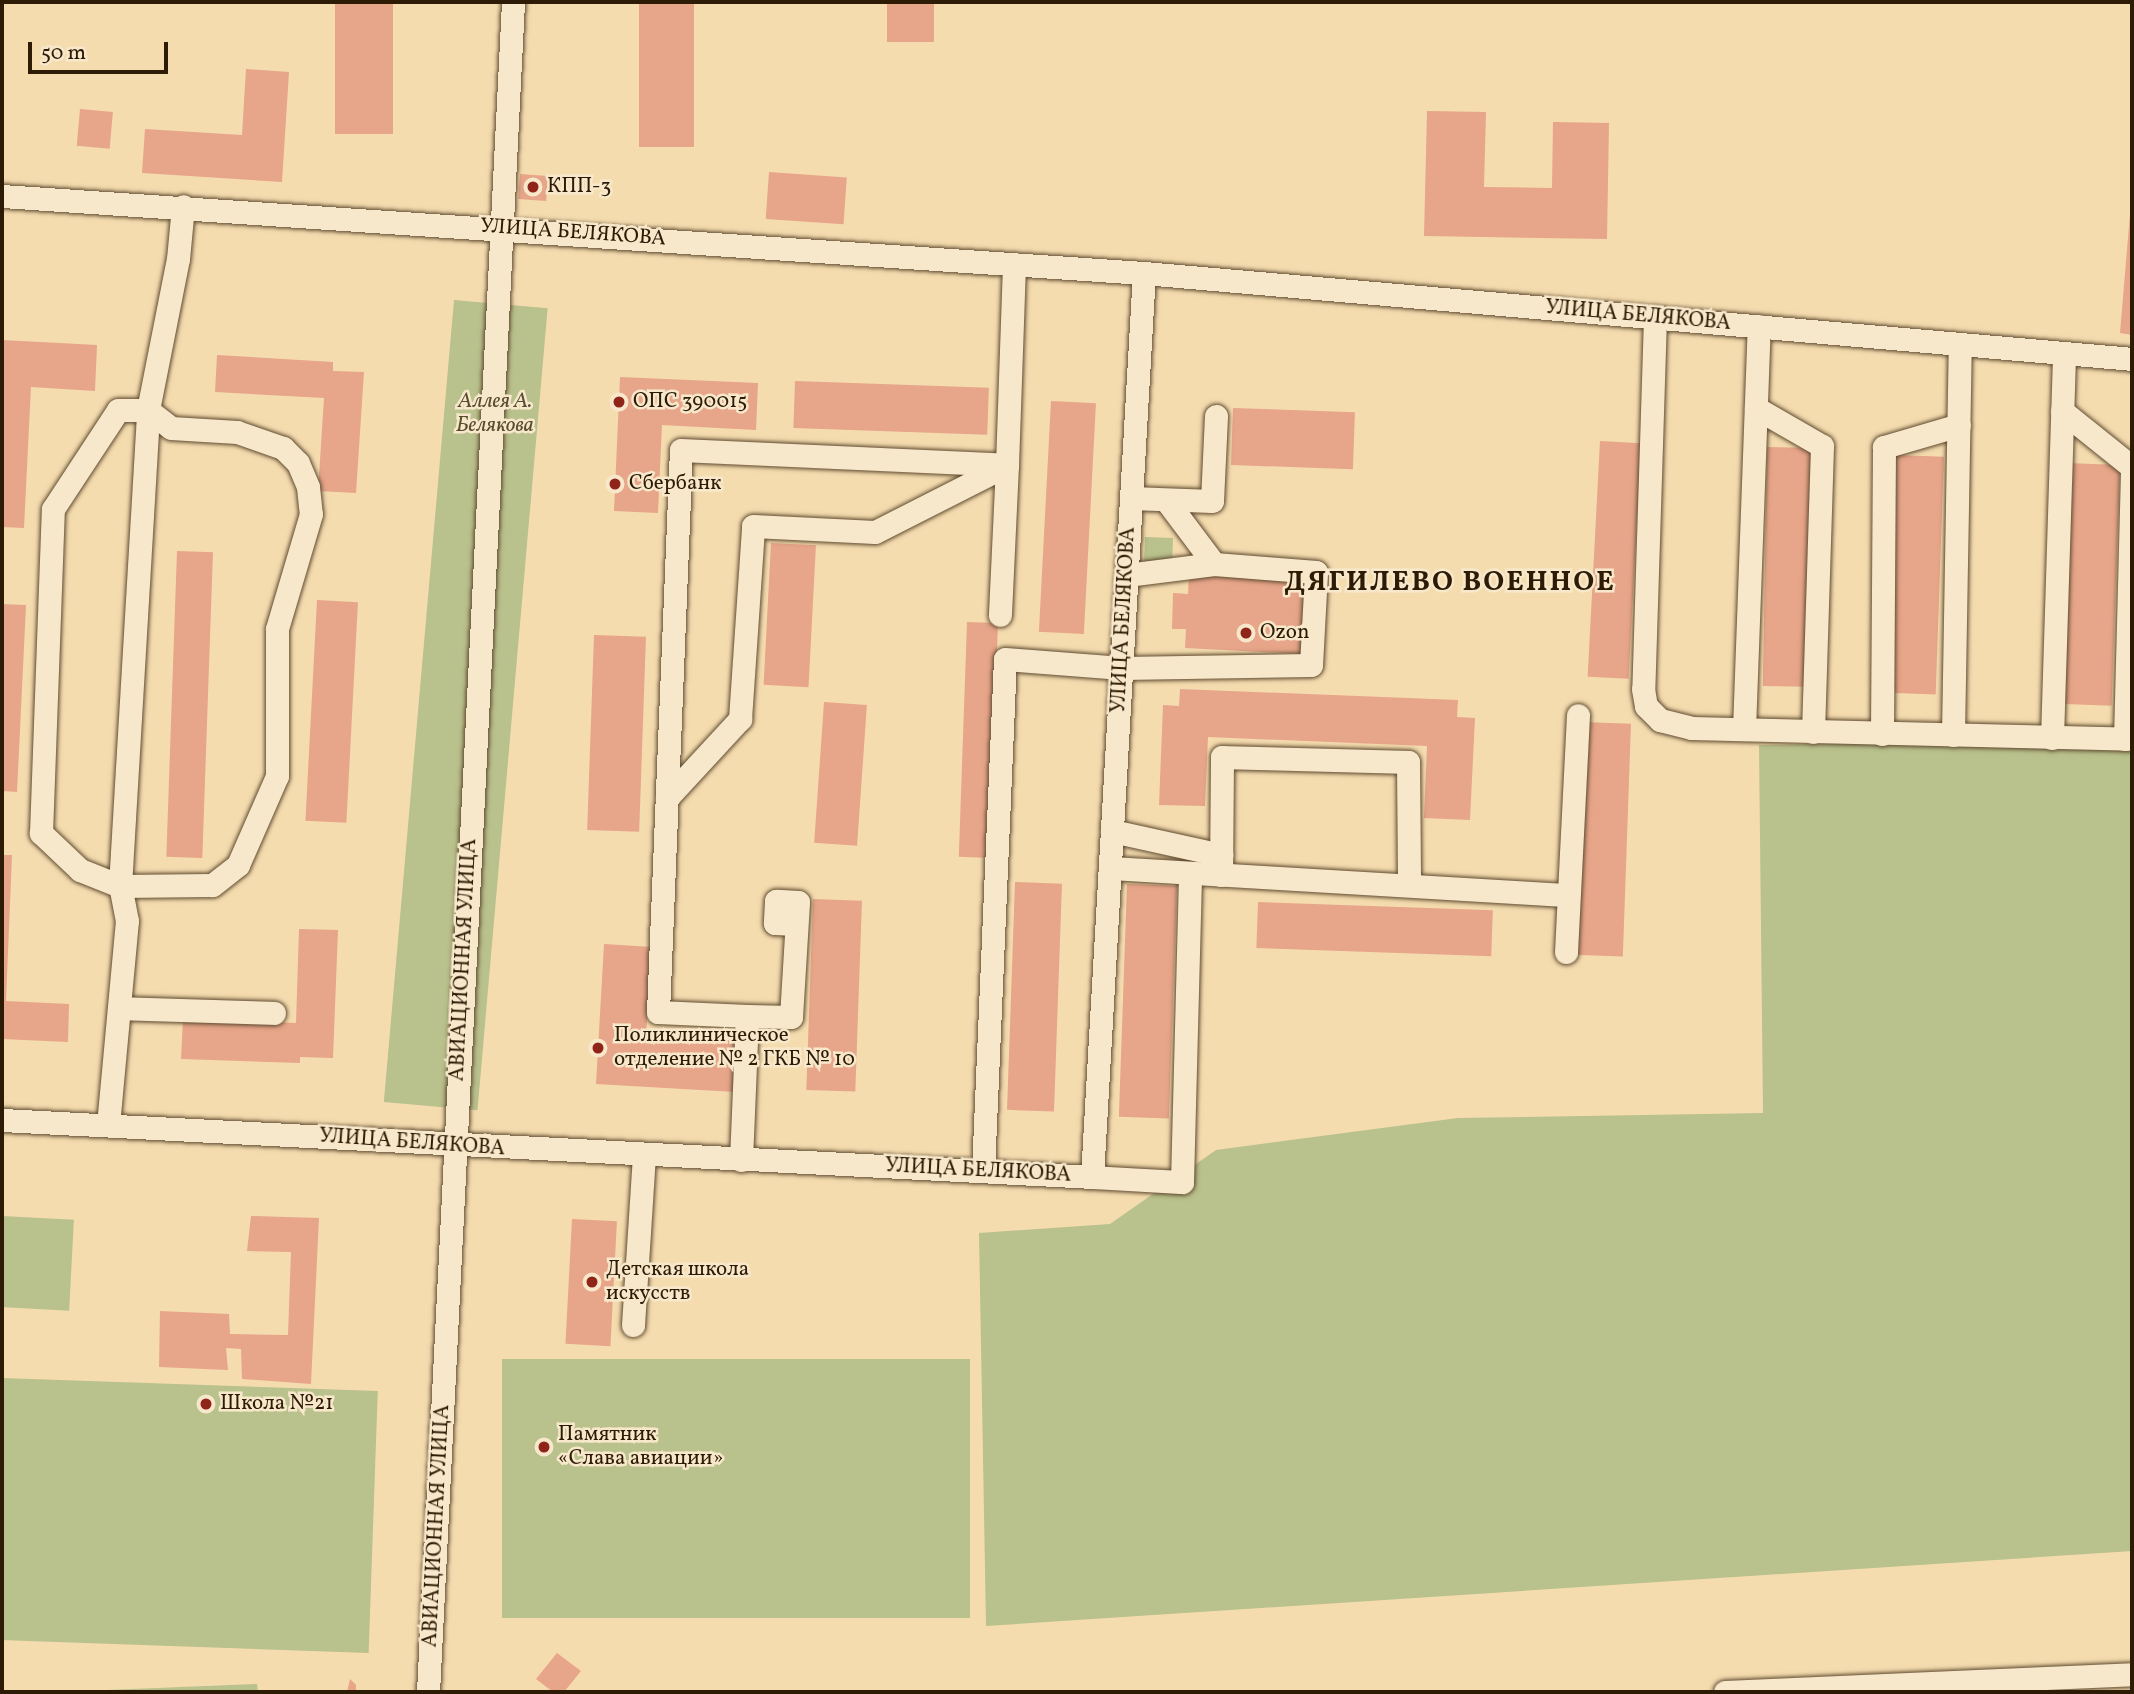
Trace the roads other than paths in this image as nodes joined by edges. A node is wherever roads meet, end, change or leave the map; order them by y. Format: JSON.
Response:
{"nodes":[{"id":1,"x":513,"y":2,"type":"edge"},
{"id":2,"x":2,"y":196,"type":"edge"},
{"id":3,"x":183,"y":206,"type":"junction"},
{"id":4,"x":503,"y":228,"type":"junction"},
{"id":5,"x":1014,"y":264,"type":"junction"},
{"id":6,"x":1144,"y":272,"type":"junction"},
{"id":7,"x":1655,"y":317,"type":"junction"},
{"id":8,"x":1759,"y":326,"type":"junction"},
{"id":9,"x":1960,"y":344,"type":"junction"},
{"id":10,"x":2063,"y":353,"type":"junction"},
{"id":11,"x":2132,"y":359,"type":"edge"},
{"id":12,"x":1756,"y":408,"type":"junction"},
{"id":13,"x":148,"y":410,"type":"junction"},
{"id":14,"x":2062,"y":411,"type":"junction"},
{"id":15,"x":1216,"y":416,"type":"dead end"},
{"id":16,"x":1959,"y":425,"type":"junction"},
{"id":17,"x":1007,"y":465,"type":"junction"},
{"id":18,"x":2132,"y":467,"type":"edge"},
{"id":19,"x":1131,"y":498,"type":"junction"},
{"id":20,"x":1166,"y":500,"type":"junction"},
{"id":21,"x":1214,"y":564,"type":"junction"},
{"id":22,"x":1127,"y":575,"type":"junction"},
{"id":23,"x":1000,"y":615,"type":"dead end"},
{"id":24,"x":1122,"y":668,"type":"junction"},
{"id":25,"x":1578,"y":715,"type":"dead end"},
{"id":26,"x":1744,"y":729,"type":"junction"},
{"id":27,"x":1813,"y":732,"type":"junction"},
{"id":28,"x":1882,"y":734,"type":"junction"},
{"id":29,"x":1953,"y":735,"type":"junction"},
{"id":30,"x":2052,"y":738,"type":"junction"},
{"id":31,"x":2129,"y":739,"type":"edge"},
{"id":32,"x":667,"y":798,"type":"junction"},
{"id":33,"x":1112,"y":831,"type":"junction"},
{"id":34,"x":1221,"y":865,"type":"junction"},
{"id":35,"x":1110,"y":869,"type":"junction"},
{"id":36,"x":1190,"y":873,"type":"junction"},
{"id":37,"x":1409,"y":884,"type":"junction"},
{"id":38,"x":120,"y":886,"type":"junction"},
{"id":39,"x":1566,"y":895,"type":"junction"},
{"id":40,"x":796,"y":924,"type":"dead end"},
{"id":41,"x":1566,"y":952,"type":"dead end"},
{"id":42,"x":119,"y":1008,"type":"junction"},
{"id":43,"x":274,"y":1013,"type":"dead end"},
{"id":44,"x":747,"y":1016,"type":"junction"},
{"id":45,"x":2,"y":1120,"type":"edge"},
{"id":46,"x":108,"y":1125,"type":"junction"},
{"id":47,"x":455,"y":1145,"type":"junction"},
{"id":48,"x":644,"y":1154,"type":"junction"},
{"id":49,"x":741,"y":1160,"type":"junction"},
{"id":50,"x":983,"y":1171,"type":"junction"},
{"id":51,"x":1092,"y":1177,"type":"junction"},
{"id":52,"x":633,"y":1325,"type":"dead end"},
{"id":53,"x":2132,"y":1674,"type":"edge"},
{"id":54,"x":1933,"y":1688,"type":"edge"},
{"id":55,"x":428,"y":1692,"type":"edge"},
{"id":56,"x":1725,"y":1692,"type":"edge"}],
"edges":[{"from":1,"to":4,"type":"street","name":"АВИАЦИОННАЯ УЛИЦА"},
{"from":2,"to":3,"type":"street","name":"УЛИЦА БЕЛЯКОВА"},
{"from":3,"to":4,"type":"street","name":"УЛИЦА БЕЛЯКОВА"},
{"from":3,"to":13,"type":"street"},
{"from":4,"to":5,"type":"street","name":"УЛИЦА БЕЛЯКОВА"},
{"from":4,"to":47,"type":"street","name":"АВИАЦИОННАЯ УЛИЦА"},
{"from":5,"to":6,"type":"street","name":"УЛИЦА БЕЛЯКОВА"},
{"from":5,"to":17,"type":"street"},
{"from":6,"to":7,"type":"street","name":"УЛИЦА БЕЛЯКОВА"},
{"from":6,"to":19,"type":"street","name":"УЛИЦА БЕЛЯКОВА"},
{"from":7,"to":8,"type":"street","name":"УЛИЦА БЕЛЯКОВА"},
{"from":7,"to":26,"type":"street"},
{"from":8,"to":9,"type":"street","name":"УЛИЦА БЕЛЯКОВА"},
{"from":8,"to":12,"type":"street"},
{"from":9,"to":10,"type":"street","name":"УЛИЦА БЕЛЯКОВА"},
{"from":9,"to":16,"type":"street"},
{"from":10,"to":11,"type":"street","name":"УЛИЦА БЕЛЯКОВА"},
{"from":10,"to":14,"type":"street"},
{"from":12,"to":26,"type":"street"},
{"from":12,"to":27,"type":"street"},
{"from":13,"to":38,"type":"street"},
{"from":13,"to":38,"type":"street"},
{"from":13,"to":38,"type":"street"},
{"from":14,"to":18,"type":"street"},
{"from":14,"to":30,"type":"street"},
{"from":15,"to":20,"type":"street"},
{"from":16,"to":28,"type":"street"},
{"from":16,"to":29,"type":"street"},
{"from":17,"to":23,"type":"street"},
{"from":17,"to":32,"type":"street"},
{"from":17,"to":32,"type":"street"},
{"from":18,"to":31,"type":"street"},
{"from":19,"to":20,"type":"street"},
{"from":19,"to":22,"type":"street","name":"УЛИЦА БЕЛЯКОВА"},
{"from":20,"to":21,"type":"street"},
{"from":21,"to":22,"type":"street"},
{"from":21,"to":24,"type":"street"},
{"from":22,"to":24,"type":"street","name":"УЛИЦА БЕЛЯКОВА"},
{"from":24,"to":33,"type":"street","name":"УЛИЦА БЕЛЯКОВА"},
{"from":24,"to":50,"type":"street"},
{"from":25,"to":39,"type":"street"},
{"from":26,"to":27,"type":"street"},
{"from":27,"to":28,"type":"street"},
{"from":28,"to":29,"type":"street"},
{"from":29,"to":30,"type":"street"},
{"from":30,"to":31,"type":"street"},
{"from":32,"to":44,"type":"street"},
{"from":33,"to":34,"type":"street"},
{"from":33,"to":35,"type":"street","name":"УЛИЦА БЕЛЯКОВА"},
{"from":34,"to":36,"type":"street"},
{"from":34,"to":37,"type":"street"},
{"from":34,"to":37,"type":"street"},
{"from":35,"to":36,"type":"street"},
{"from":35,"to":51,"type":"street","name":"УЛИЦА БЕЛЯКОВА"},
{"from":36,"to":51,"type":"street"},
{"from":37,"to":39,"type":"street"},
{"from":38,"to":42,"type":"street"},
{"from":39,"to":41,"type":"street"},
{"from":40,"to":44,"type":"street"},
{"from":42,"to":43,"type":"street"},
{"from":42,"to":46,"type":"street"},
{"from":44,"to":49,"type":"street"},
{"from":45,"to":46,"type":"street","name":"УЛИЦА БЕЛЯКОВА"},
{"from":46,"to":47,"type":"street","name":"УЛИЦА БЕЛЯКОВА"},
{"from":47,"to":48,"type":"street","name":"УЛИЦА БЕЛЯКОВА"},
{"from":47,"to":55,"type":"street","name":"АВИАЦИОННАЯ УЛИЦА"},
{"from":48,"to":49,"type":"street","name":"УЛИЦА БЕЛЯКОВА"},
{"from":48,"to":52,"type":"street"},
{"from":49,"to":50,"type":"street","name":"УЛИЦА БЕЛЯКОВА"},
{"from":50,"to":51,"type":"street","name":"УЛИЦА БЕЛЯКОВА"},
{"from":53,"to":54,"type":"street"},
{"from":54,"to":56,"type":"street"}]}
